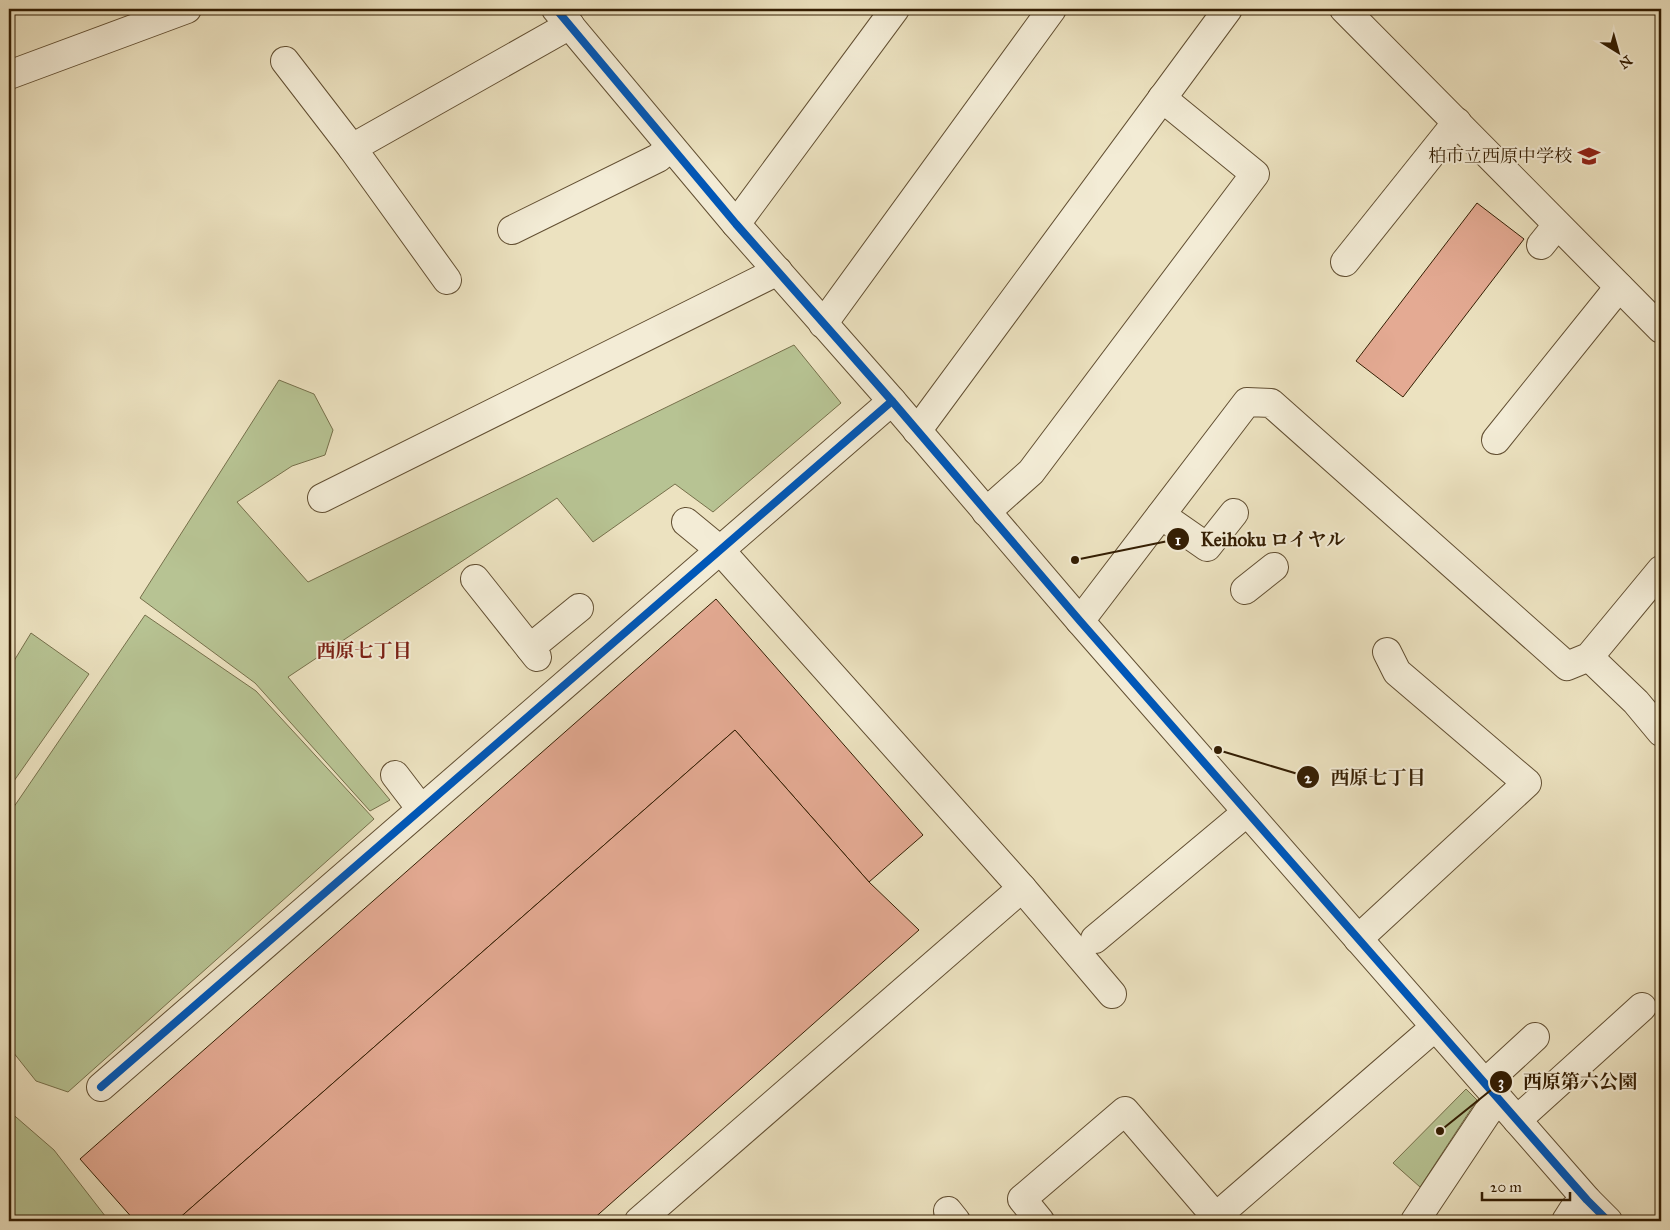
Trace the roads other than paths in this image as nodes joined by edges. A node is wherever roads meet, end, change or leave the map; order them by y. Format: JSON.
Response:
{"nodes":[{"id":1,"x":187,"y":9,"type":"edge"},
{"id":2,"x":895,"y":9,"type":"edge"},
{"id":3,"x":1052,"y":9,"type":"edge"},
{"id":4,"x":1228,"y":9,"type":"edge"},
{"id":5,"x":1344,"y":9,"type":"edge"},
{"id":6,"x":563,"y":17,"type":"edge"},
{"id":7,"x":285,"y":60,"type":"dead end"},
{"id":8,"x":9,"y":75,"type":"edge"},
{"id":9,"x":1162,"y":98,"type":"junction"},
{"id":10,"x":1456,"y":122,"type":"junction"},
{"id":11,"x":672,"y":147,"type":"junction"},
{"id":12,"x":352,"y":148,"type":"junction"},
{"id":13,"x":736,"y":224,"type":"junction"},
{"id":14,"x":512,"y":230,"type":"dead end"},
{"id":15,"x":1345,"y":262,"type":"dead end"},
{"id":16,"x":778,"y":271,"type":"junction"},
{"id":17,"x":448,"y":280,"type":"dead end"},
{"id":18,"x":1619,"y":287,"type":"junction"},
{"id":19,"x":823,"y":324,"type":"junction"},
{"id":20,"x":1661,"y":328,"type":"edge"},
{"id":21,"x":892,"y":401,"type":"junction"},
{"id":22,"x":916,"y":431,"type":"junction"},
{"id":23,"x":1496,"y":440,"type":"dead end"},
{"id":24,"x":322,"y":498,"type":"dead end"},
{"id":25,"x":986,"y":512,"type":"junction"},
{"id":26,"x":1234,"y":513,"type":"dead end"},
{"id":27,"x":1161,"y":515,"type":"junction"},
{"id":28,"x":686,"y":522,"type":"dead end"},
{"id":29,"x":720,"y":550,"type":"junction"},
{"id":30,"x":1274,"y":566,"type":"dead end"},
{"id":31,"x":1661,"y":570,"type":"edge"},
{"id":32,"x":475,"y":579,"type":"dead end"},
{"id":33,"x":1245,"y":590,"type":"dead end"},
{"id":34,"x":579,"y":608,"type":"dead end"},
{"id":35,"x":1080,"y":621,"type":"junction"},
{"id":36,"x":1387,"y":652,"type":"dead end"},
{"id":37,"x":1589,"y":657,"type":"junction"},
{"id":38,"x":1661,"y":732,"type":"edge"},
{"id":39,"x":396,"y":775,"type":"dead end"},
{"id":40,"x":421,"y":809,"type":"junction"},
{"id":41,"x":1247,"y":812,"type":"junction"},
{"id":42,"x":1022,"y":888,"type":"junction"},
{"id":43,"x":1095,"y":939,"type":"dead end"},
{"id":44,"x":1358,"y":939,"type":"junction"},
{"id":45,"x":1112,"y":994,"type":"dead end"},
{"id":46,"x":1642,"y":1007,"type":"dead end"},
{"id":47,"x":1435,"y":1027,"type":"junction"},
{"id":48,"x":1535,"y":1037,"type":"dead end"},
{"id":49,"x":101,"y":1087,"type":"dead end"},
{"id":50,"x":1492,"y":1092,"type":"junction"},
{"id":51,"x":1517,"y":1120,"type":"junction"},
{"id":52,"x":1587,"y":1200,"type":"junction"},
{"id":53,"x":1030,"y":1218,"type":"edge"},
{"id":54,"x":1213,"y":1219,"type":"edge"},
{"id":55,"x":640,"y":1221,"type":"edge"},
{"id":56,"x":1415,"y":1221,"type":"edge"},
{"id":57,"x":1566,"y":1221,"type":"edge"},
{"id":58,"x":1608,"y":1221,"type":"edge"}],
"edges":[{"from":1,"to":8,"type":"street"},
{"from":2,"to":13,"type":"street"},
{"from":3,"to":19,"type":"street"},
{"from":4,"to":9,"type":"street"},
{"from":5,"to":10,"type":"street"},
{"from":6,"to":11,"type":"street"},
{"from":6,"to":12,"type":"street"},
{"from":7,"to":12,"type":"street"},
{"from":9,"to":22,"type":"street"},
{"from":9,"to":25,"type":"street"},
{"from":10,"to":15,"type":"street"},
{"from":10,"to":18,"type":"street"},
{"from":11,"to":13,"type":"street"},
{"from":11,"to":14,"type":"street"},
{"from":12,"to":17,"type":"street"},
{"from":13,"to":16,"type":"street"},
{"from":16,"to":19,"type":"street"},
{"from":16,"to":24,"type":"street"},
{"from":18,"to":20,"type":"street"},
{"from":18,"to":23,"type":"street"},
{"from":19,"to":21,"type":"street"},
{"from":21,"to":22,"type":"street"},
{"from":21,"to":29,"type":"street"},
{"from":22,"to":25,"type":"street"},
{"from":25,"to":35,"type":"street"},
{"from":26,"to":27,"type":"street"},
{"from":27,"to":35,"type":"street"},
{"from":27,"to":37,"type":"street"},
{"from":28,"to":29,"type":"street"},
{"from":29,"to":40,"type":"street"},
{"from":29,"to":42,"type":"street"},
{"from":30,"to":33,"type":"street"},
{"from":31,"to":37,"type":"street"},
{"from":32,"to":34,"type":"street"},
{"from":35,"to":41,"type":"street"},
{"from":36,"to":44,"type":"street"},
{"from":37,"to":38,"type":"street"},
{"from":39,"to":40,"type":"street"},
{"from":40,"to":49,"type":"street"},
{"from":41,"to":43,"type":"street"},
{"from":41,"to":44,"type":"street"},
{"from":42,"to":45,"type":"street"},
{"from":42,"to":55,"type":"street"},
{"from":44,"to":47,"type":"street"},
{"from":46,"to":51,"type":"street"},
{"from":47,"to":50,"type":"street"},
{"from":47,"to":54,"type":"street"},
{"from":48,"to":50,"type":"street"},
{"from":50,"to":51,"type":"street"},
{"from":50,"to":56,"type":"street"},
{"from":51,"to":52,"type":"street"},
{"from":52,"to":57,"type":"street"},
{"from":52,"to":58,"type":"street"},
{"from":53,"to":54,"type":"street"}]}
